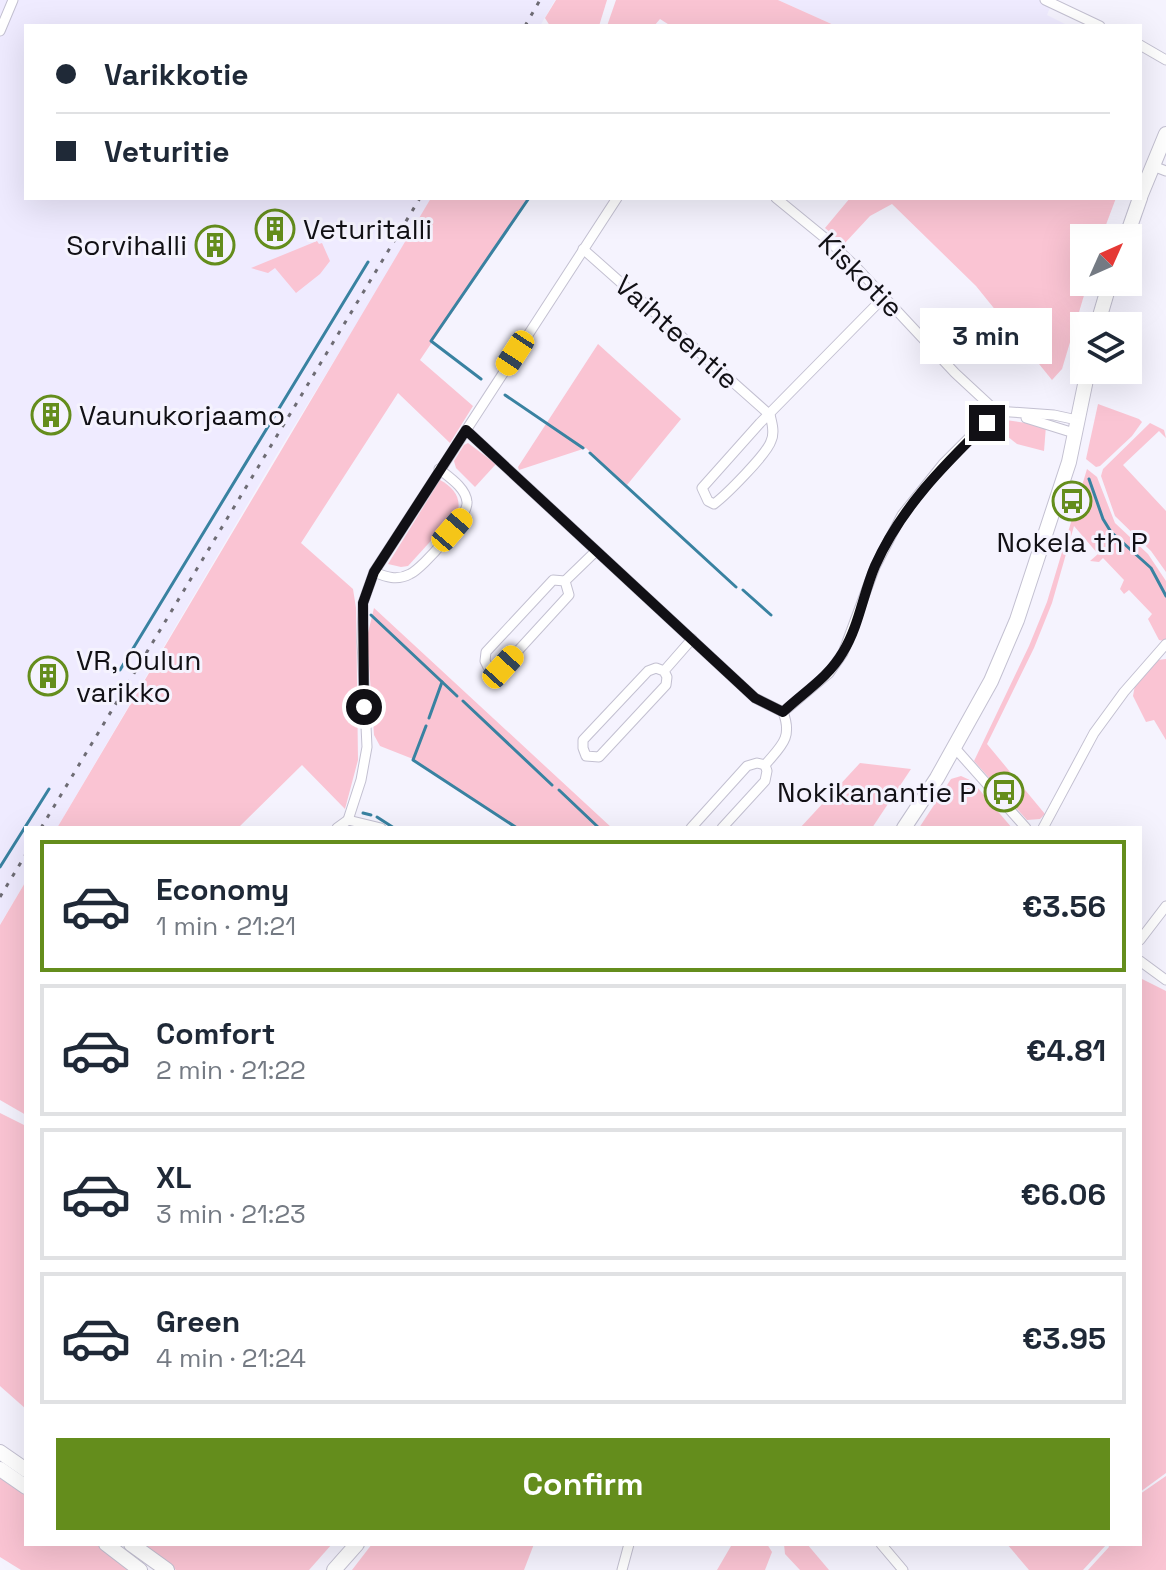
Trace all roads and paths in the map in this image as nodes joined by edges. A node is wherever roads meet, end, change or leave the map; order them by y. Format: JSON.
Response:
{"nodes":[{"id":1,"x":13,"y":0,"type":"edge"},
{"id":2,"x":1045,"y":0,"type":"edge"},
{"id":3,"x":1066,"y":4,"type":"edge"},
{"id":4,"x":1097,"y":24,"type":"edge"},
{"id":5,"x":0,"y":31,"type":"edge"},
{"id":6,"x":1142,"y":46,"type":"edge"},
{"id":7,"x":1163,"y":56,"type":"edge"},
{"id":8,"x":1166,"y":134,"type":"edge"},
{"id":9,"x":1159,"y":169,"type":"edge"},
{"id":10,"x":1142,"y":194,"type":"edge"},
{"id":11,"x":616,"y":200,"type":"edge"},
{"id":12,"x":778,"y":200,"type":"edge"},
{"id":13,"x":1139,"y":200,"type":"edge"},
{"id":14,"x":1131,"y":224,"type":"edge"},
{"id":15,"x":583,"y":249,"type":"junction"},
{"id":16,"x":885,"y":296,"type":"junction"},
{"id":17,"x":1082,"y":384,"type":"edge"},
{"id":18,"x":996,"y":411,"type":"junction"},
{"id":19,"x":770,"y":415,"type":"junction"},
{"id":20,"x":1072,"y":425,"type":"junction"},
{"id":21,"x":466,"y":430,"type":"junction"},
{"id":22,"x":439,"y":469,"type":"junction"},
{"id":23,"x":596,"y":551,"type":"junction"},
{"id":24,"x":374,"y":572,"type":"junction"},
{"id":25,"x":565,"y":581,"type":"junction"},
{"id":26,"x":692,"y":639,"type":"junction"},
{"id":27,"x":1166,"y":644,"type":"edge"},
{"id":28,"x":664,"y":671,"type":"junction"},
{"id":29,"x":783,"y":712,"type":"junction"},
{"id":30,"x":954,"y":747,"type":"junction"},
{"id":31,"x":765,"y":765,"type":"junction"},
{"id":32,"x":348,"y":820,"type":"junction"},
{"id":33,"x":340,"y":826,"type":"edge"},
{"id":34,"x":373,"y":826,"type":"edge"},
{"id":35,"x":693,"y":826,"type":"edge"},
{"id":36,"x":724,"y":826,"type":"edge"},
{"id":37,"x":905,"y":826,"type":"edge"},
{"id":38,"x":1024,"y":826,"type":"edge"},
{"id":39,"x":1044,"y":826,"type":"edge"},
{"id":40,"x":1166,"y":906,"type":"edge"},
{"id":41,"x":1142,"y":937,"type":"edge"},
{"id":42,"x":1142,"y":962,"type":"edge"},
{"id":43,"x":1166,"y":980,"type":"edge"},
{"id":44,"x":0,"y":1452,"type":"edge"},
{"id":45,"x":0,"y":1469,"type":"edge"},
{"id":46,"x":24,"y":1469,"type":"edge"},
{"id":47,"x":24,"y":1486,"type":"edge"},
{"id":48,"x":109,"y":1546,"type":"edge"},
{"id":49,"x":134,"y":1546,"type":"edge"},
{"id":50,"x":355,"y":1546,"type":"edge"},
{"id":51,"x":628,"y":1546,"type":"edge"},
{"id":52,"x":883,"y":1546,"type":"edge"},
{"id":53,"x":140,"y":1570,"type":"edge"},
{"id":54,"x":167,"y":1570,"type":"edge"},
{"id":55,"x":334,"y":1570,"type":"edge"},
{"id":56,"x":622,"y":1570,"type":"edge"},
{"id":57,"x":903,"y":1570,"type":"edge"}],
"edges":[{"from":1,"to":5,"type":"street"},
{"from":2,"to":3,"type":"street"},
{"from":3,"to":4,"type":"street"},
{"from":6,"to":7,"type":"street"},
{"from":8,"to":9,"type":"street"},
{"from":9,"to":10,"type":"street"},
{"from":11,"to":15,"type":"street"},
{"from":12,"to":16,"type":"street","name":"Kiskotie"},
{"from":13,"to":14,"type":"street"},
{"from":15,"to":19,"type":"street","name":"Vaihteentie"},
{"from":15,"to":21,"type":"street"},
{"from":16,"to":18,"type":"street","name":"Kiskotie"},
{"from":16,"to":19,"type":"street"},
{"from":17,"to":20,"type":"street"},
{"from":18,"to":20,"type":"street"},
{"from":18,"to":29,"type":"street"},
{"from":19,"to":19,"type":"street"},
{"from":20,"to":30,"type":"street"},
{"from":21,"to":22,"type":"street"},
{"from":21,"to":23,"type":"street"},
{"from":22,"to":24,"type":"street"},
{"from":22,"to":24,"type":"street"},
{"from":23,"to":25,"type":"street"},
{"from":23,"to":26,"type":"street"},
{"from":24,"to":32,"type":"street"},
{"from":25,"to":25,"type":"street"},
{"from":26,"to":28,"type":"street"},
{"from":26,"to":29,"type":"street"},
{"from":27,"to":39,"type":"street"},
{"from":28,"to":28,"type":"street"},
{"from":29,"to":31,"type":"street"},
{"from":30,"to":37,"type":"street"},
{"from":30,"to":38,"type":"street"},
{"from":31,"to":35,"type":"street"},
{"from":31,"to":36,"type":"street"},
{"from":32,"to":33,"type":"street"},
{"from":32,"to":34,"type":"street"},
{"from":40,"to":41,"type":"street"},
{"from":42,"to":43,"type":"street"},
{"from":44,"to":46,"type":"street"},
{"from":45,"to":47,"type":"street"},
{"from":48,"to":53,"type":"street"},
{"from":49,"to":54,"type":"street"},
{"from":50,"to":55,"type":"street"},
{"from":51,"to":56,"type":"street"},
{"from":52,"to":57,"type":"street"}]}
